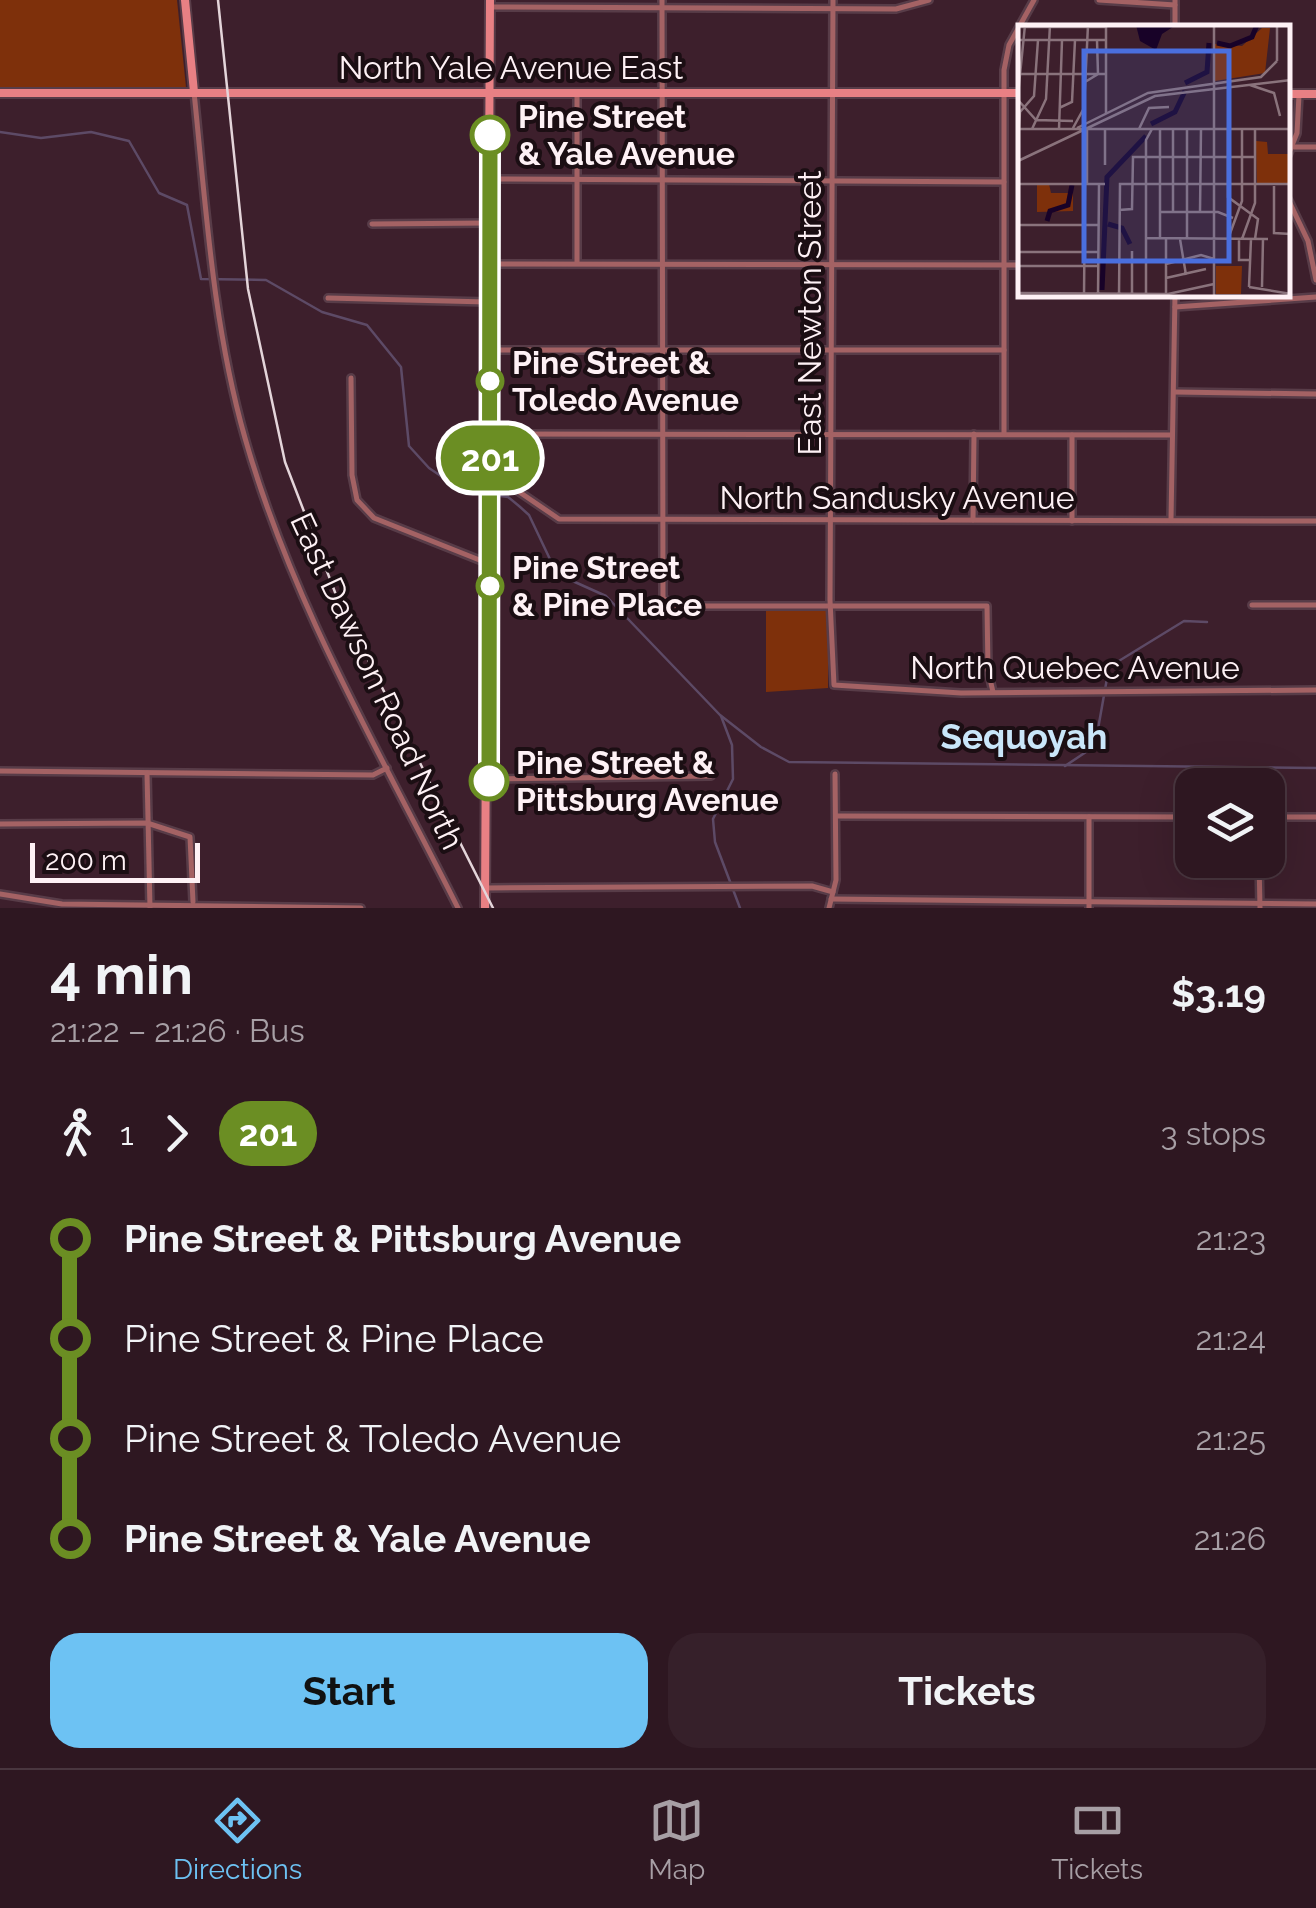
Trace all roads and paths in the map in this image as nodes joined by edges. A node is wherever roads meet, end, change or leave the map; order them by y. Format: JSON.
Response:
{"nodes":[{"id":1,"x":185,"y":0,"type":"edge"},
{"id":2,"x":930,"y":0,"type":"edge"},
{"id":3,"x":1034,"y":0,"type":"edge"},
{"id":4,"x":1098,"y":0,"type":"edge"},
{"id":5,"x":490,"y":3,"type":"edge"},
{"id":6,"x":1175,"y":3,"type":"edge"},
{"id":7,"x":662,"y":4,"type":"edge"},
{"id":8,"x":832,"y":4,"type":"edge"},
{"id":9,"x":1020,"y":25,"type":"edge"},
{"id":10,"x":1018,"y":29,"type":"edge"},
{"id":11,"x":194,"y":92,"type":"junction"},
{"id":12,"x":576,"y":92,"type":"junction"},
{"id":13,"x":0,"y":93,"type":"edge"},
{"id":14,"x":490,"y":93,"type":"junction"},
{"id":15,"x":661,"y":93,"type":"junction"},
{"id":16,"x":1004,"y":93,"type":"junction"},
{"id":17,"x":1018,"y":93,"type":"edge"},
{"id":18,"x":832,"y":94,"type":"junction"},
{"id":19,"x":1291,"y":94,"type":"edge"},
{"id":20,"x":1300,"y":94,"type":"junction"},
{"id":21,"x":1316,"y":94,"type":"edge"},
{"id":22,"x":1294,"y":147,"type":"junction"},
{"id":23,"x":1316,"y":147,"type":"edge"},
{"id":24,"x":1291,"y":151,"type":"edge"},
{"id":25,"x":491,"y":179,"type":"junction"},
{"id":26,"x":576,"y":179,"type":"junction"},
{"id":27,"x":662,"y":180,"type":"junction"},
{"id":28,"x":833,"y":182,"type":"junction"},
{"id":29,"x":1004,"y":182,"type":"junction"},
{"id":30,"x":1291,"y":206,"type":"edge"},
{"id":31,"x":372,"y":224,"type":"dead end"},
{"id":32,"x":491,"y":224,"type":"junction"},
{"id":33,"x":576,"y":263,"type":"junction"},
{"id":34,"x":491,"y":264,"type":"junction"},
{"id":35,"x":662,"y":265,"type":"junction"},
{"id":36,"x":1018,"y":265,"type":"edge"},
{"id":37,"x":833,"y":266,"type":"junction"},
{"id":38,"x":1004,"y":266,"type":"junction"},
{"id":39,"x":1316,"y":280,"type":"edge"},
{"id":40,"x":1316,"y":297,"type":"edge"},
{"id":41,"x":328,"y":298,"type":"dead end"},
{"id":42,"x":1175,"y":298,"type":"edge"},
{"id":43,"x":490,"y":302,"type":"junction"},
{"id":44,"x":1175,"y":307,"type":"junction"},
{"id":45,"x":490,"y":350,"type":"junction"},
{"id":46,"x":661,"y":350,"type":"junction"},
{"id":47,"x":833,"y":350,"type":"junction"},
{"id":48,"x":1004,"y":350,"type":"junction"},
{"id":49,"x":351,"y":378,"type":"dead end"},
{"id":50,"x":1175,"y":392,"type":"junction"},
{"id":51,"x":1316,"y":394,"type":"edge"},
{"id":52,"x":490,"y":434,"type":"junction"},
{"id":53,"x":662,"y":434,"type":"junction"},
{"id":54,"x":832,"y":434,"type":"junction"},
{"id":55,"x":974,"y":434,"type":"junction"},
{"id":56,"x":1004,"y":434,"type":"junction"},
{"id":57,"x":1072,"y":435,"type":"junction"},
{"id":58,"x":1171,"y":435,"type":"junction"},
{"id":59,"x":490,"y":484,"type":"junction"},
{"id":60,"x":662,"y":520,"type":"junction"},
{"id":61,"x":831,"y":520,"type":"junction"},
{"id":62,"x":972,"y":520,"type":"junction"},
{"id":63,"x":1171,"y":520,"type":"junction"},
{"id":64,"x":1072,"y":521,"type":"junction"},
{"id":65,"x":1316,"y":521,"type":"edge"},
{"id":66,"x":490,"y":563,"type":"junction"},
{"id":67,"x":1252,"y":605,"type":"dead end"},
{"id":68,"x":1316,"y":605,"type":"edge"},
{"id":69,"x":832,"y":606,"type":"junction"},
{"id":70,"x":834,"y":685,"type":"joint"},
{"id":71,"x":1316,"y":690,"type":"edge"},
{"id":72,"x":993,"y":692,"type":"junction"},
{"id":73,"x":387,"y":768,"type":"junction"},
{"id":74,"x":0,"y":771,"type":"edge"},
{"id":75,"x":148,"y":774,"type":"junction"},
{"id":76,"x":834,"y":774,"type":"dead end"},
{"id":77,"x":710,"y":776,"type":"dead end"},
{"id":78,"x":489,"y":779,"type":"junction"},
{"id":79,"x":836,"y":816,"type":"junction"},
{"id":80,"x":1089,"y":817,"type":"junction"},
{"id":81,"x":1175,"y":817,"type":"edge"},
{"id":82,"x":1285,"y":817,"type":"edge"},
{"id":83,"x":1316,"y":817,"type":"edge"},
{"id":84,"x":147,"y":823,"type":"junction"},
{"id":85,"x":0,"y":824,"type":"edge"},
{"id":86,"x":1259,"y":878,"type":"edge"},
{"id":87,"x":487,"y":892,"type":"junction"},
{"id":88,"x":0,"y":894,"type":"edge"},
{"id":89,"x":832,"y":896,"type":"junction"},
{"id":90,"x":194,"y":903,"type":"junction"},
{"id":91,"x":1316,"y":904,"type":"edge"},
{"id":92,"x":150,"y":906,"type":"edge"},
{"id":93,"x":1089,"y":906,"type":"edge"},
{"id":94,"x":1260,"y":906,"type":"edge"},
{"id":95,"x":361,"y":908,"type":"edge"},
{"id":96,"x":458,"y":908,"type":"edge"},
{"id":97,"x":487,"y":908,"type":"edge"},
{"id":98,"x":829,"y":908,"type":"edge"}],
"edges":[{"from":1,"to":11,"type":"main road","name":"East Dawson Road North"},
{"from":2,"to":8,"type":"street"},
{"from":3,"to":9,"type":"street"},
{"from":4,"to":6,"type":"street"},
{"from":5,"to":7,"type":"street"},
{"from":5,"to":14,"type":"main road"},
{"from":7,"to":8,"type":"street"},
{"from":7,"to":15,"type":"street"},
{"from":8,"to":18,"type":"street","name":"East Newton Street"},
{"from":10,"to":16,"type":"street"},
{"from":11,"to":13,"type":"main road","name":"North Yale Avenue East"},
{"from":11,"to":14,"type":"main road","name":"North Yale Avenue East"},
{"from":11,"to":73,"type":"street","name":"East Dawson Road North"},
{"from":12,"to":14,"type":"main road","name":"North Yale Avenue East"},
{"from":12,"to":15,"type":"main road","name":"North Yale Avenue East"},
{"from":12,"to":26,"type":"street"},
{"from":14,"to":25,"type":"main road"},
{"from":15,"to":18,"type":"main road","name":"North Yale Avenue East"},
{"from":15,"to":27,"type":"street"},
{"from":16,"to":17,"type":"main road","name":"North Yale Avenue East"},
{"from":16,"to":18,"type":"main road","name":"North Yale Avenue East"},
{"from":16,"to":29,"type":"street"},
{"from":18,"to":28,"type":"street","name":"East Newton Street"},
{"from":19,"to":20,"type":"main road"},
{"from":20,"to":21,"type":"main road"},
{"from":20,"to":22,"type":"street"},
{"from":22,"to":23,"type":"street"},
{"from":22,"to":24,"type":"street"},
{"from":25,"to":26,"type":"street"},
{"from":25,"to":32,"type":"main road"},
{"from":26,"to":27,"type":"street"},
{"from":26,"to":33,"type":"street"},
{"from":27,"to":28,"type":"street"},
{"from":27,"to":35,"type":"street"},
{"from":28,"to":29,"type":"street"},
{"from":28,"to":37,"type":"street","name":"East Newton Street"},
{"from":29,"to":38,"type":"street"},
{"from":30,"to":39,"type":"street"},
{"from":31,"to":32,"type":"street"},
{"from":32,"to":34,"type":"main road"},
{"from":33,"to":34,"type":"street"},
{"from":33,"to":35,"type":"street"},
{"from":34,"to":43,"type":"main road"},
{"from":35,"to":37,"type":"street"},
{"from":35,"to":46,"type":"street"},
{"from":36,"to":38,"type":"street"},
{"from":37,"to":38,"type":"street"},
{"from":37,"to":47,"type":"street","name":"East Newton Street"},
{"from":38,"to":48,"type":"street"},
{"from":40,"to":44,"type":"street"},
{"from":41,"to":43,"type":"street"},
{"from":42,"to":44,"type":"street"},
{"from":43,"to":45,"type":"main road"},
{"from":44,"to":50,"type":"street"},
{"from":45,"to":46,"type":"street"},
{"from":45,"to":52,"type":"main road"},
{"from":46,"to":47,"type":"street"},
{"from":46,"to":53,"type":"street"},
{"from":47,"to":48,"type":"street"},
{"from":47,"to":54,"type":"street","name":"East Newton Street"},
{"from":48,"to":56,"type":"street"},
{"from":49,"to":66,"type":"street"},
{"from":50,"to":51,"type":"street"},
{"from":50,"to":58,"type":"street"},
{"from":52,"to":53,"type":"street"},
{"from":52,"to":59,"type":"main road"},
{"from":53,"to":54,"type":"street"},
{"from":53,"to":60,"type":"street"},
{"from":54,"to":55,"type":"street"},
{"from":54,"to":61,"type":"street","name":"East Newton Street"},
{"from":55,"to":56,"type":"street"},
{"from":55,"to":62,"type":"street"},
{"from":56,"to":57,"type":"street"},
{"from":57,"to":58,"type":"street"},
{"from":57,"to":64,"type":"street"},
{"from":58,"to":63,"type":"street"},
{"from":59,"to":60,"type":"street","name":"North Sandusky Avenue"},
{"from":59,"to":66,"type":"main road"},
{"from":60,"to":61,"type":"street","name":"North Sandusky Avenue"},
{"from":60,"to":69,"type":"street"},
{"from":61,"to":62,"type":"street","name":"North Sandusky Avenue"},
{"from":61,"to":69,"type":"street","name":"East Newton Street"},
{"from":62,"to":64,"type":"street","name":"North Sandusky Avenue"},
{"from":63,"to":64,"type":"street","name":"North Sandusky Avenue"},
{"from":63,"to":65,"type":"street","name":"North Sandusky Avenue"},
{"from":66,"to":78,"type":"main road"},
{"from":67,"to":68,"type":"street"},
{"from":69,"to":70,"type":"street","name":"East Newton Street"},
{"from":69,"to":72,"type":"street"},
{"from":70,"to":72,"type":"street","name":"North Quebec Avenue"},
{"from":71,"to":72,"type":"street","name":"North Quebec Avenue"},
{"from":73,"to":75,"type":"street"},
{"from":73,"to":96,"type":"street","name":"East Dawson Road North"},
{"from":74,"to":75,"type":"street"},
{"from":75,"to":84,"type":"street"},
{"from":76,"to":79,"type":"street"},
{"from":77,"to":78,"type":"street"},
{"from":78,"to":87,"type":"main road"},
{"from":79,"to":80,"type":"street"},
{"from":79,"to":89,"type":"street"},
{"from":80,"to":81,"type":"street"},
{"from":80,"to":93,"type":"street"},
{"from":82,"to":83,"type":"street"},
{"from":84,"to":85,"type":"street"},
{"from":84,"to":90,"type":"street"},
{"from":84,"to":92,"type":"street"},
{"from":86,"to":94,"type":"street"},
{"from":87,"to":89,"type":"street"},
{"from":87,"to":97,"type":"main road"},
{"from":88,"to":92,"type":"street"},
{"from":89,"to":93,"type":"street"},
{"from":89,"to":98,"type":"street"},
{"from":90,"to":92,"type":"street"},
{"from":90,"to":95,"type":"street"},
{"from":91,"to":94,"type":"street"},
{"from":93,"to":94,"type":"street"}]}
